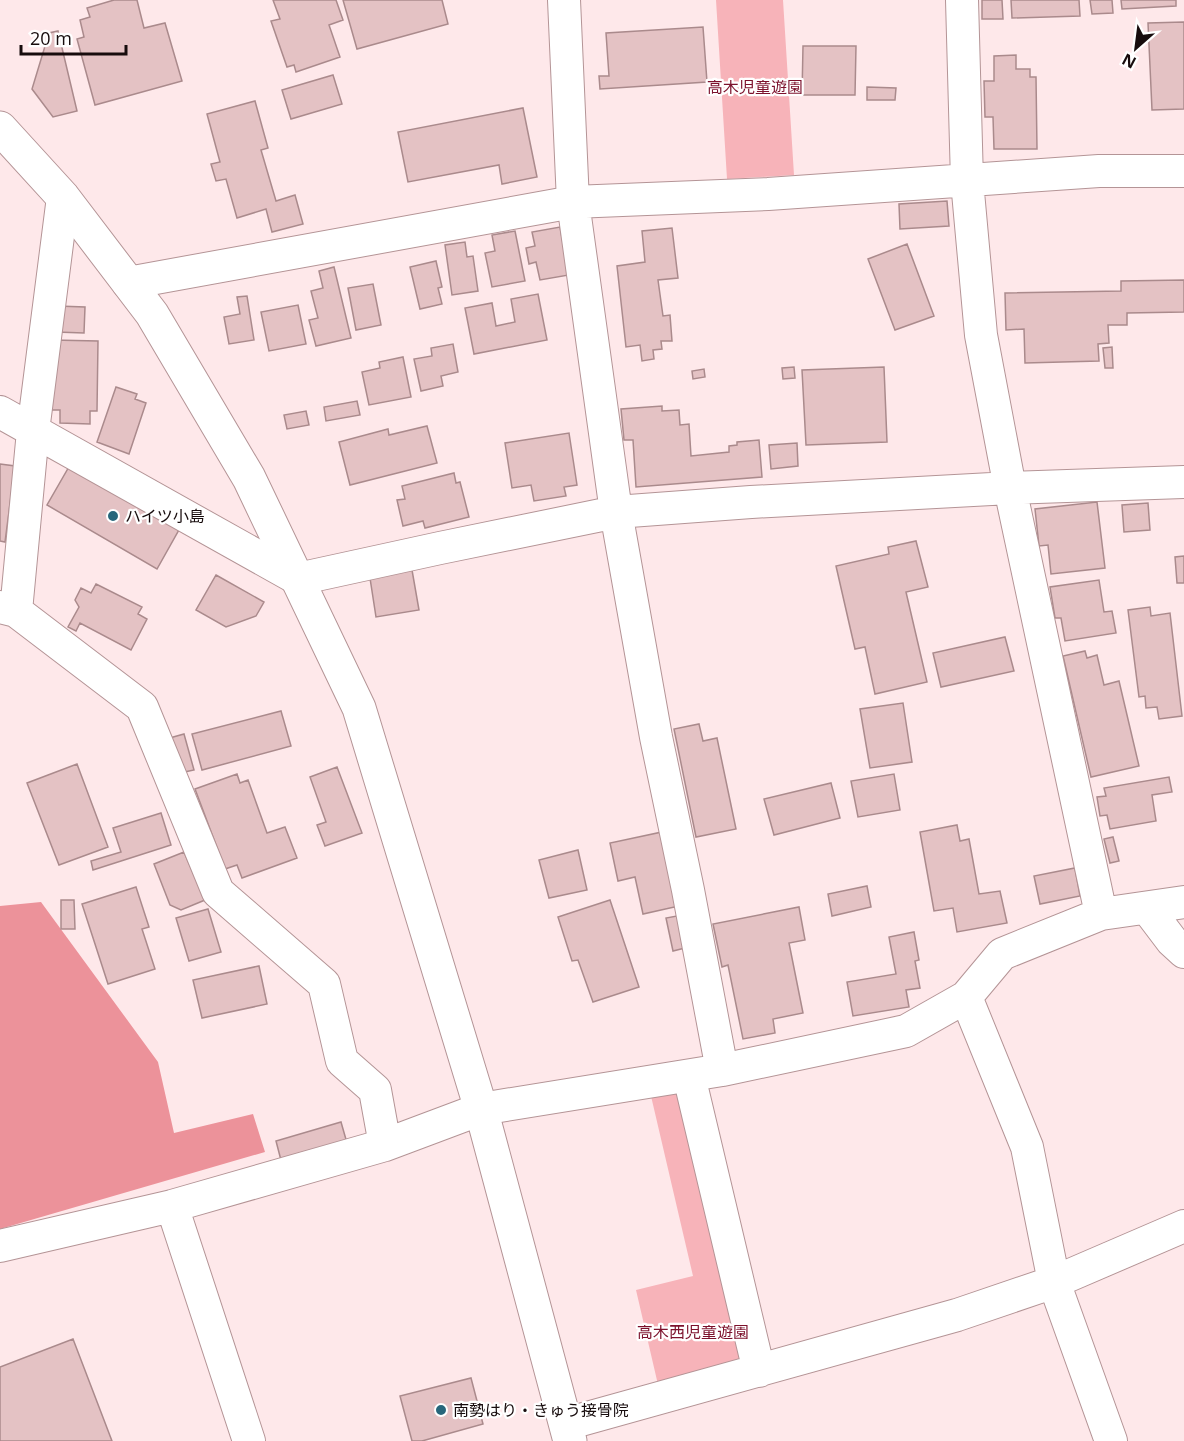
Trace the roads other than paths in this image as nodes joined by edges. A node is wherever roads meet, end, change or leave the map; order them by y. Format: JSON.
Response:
{"nodes":[{"id":1,"x":564,"y":0,"type":"edge"},
{"id":2,"x":962,"y":0,"type":"edge"},
{"id":3,"x":0,"y":128,"type":"edge"},
{"id":4,"x":1184,"y":171,"type":"edge"},
{"id":5,"x":967,"y":181,"type":"junction"},
{"id":6,"x":63,"y":197,"type":"junction"},
{"id":7,"x":573,"y":202,"type":"junction"},
{"id":8,"x":128,"y":283,"type":"junction"},
{"id":9,"x":0,"y":412,"type":"edge"},
{"id":10,"x":33,"y":431,"type":"junction"},
{"id":11,"x":1184,"y":482,"type":"edge"},
{"id":12,"x":1010,"y":488,"type":"junction"},
{"id":13,"x":616,"y":512,"type":"junction"},
{"id":14,"x":298,"y":579,"type":"junction"},
{"id":15,"x":8,"y":609,"type":"edge"},
{"id":16,"x":1184,"y":902,"type":"edge"},
{"id":17,"x":1147,"y":908,"type":"junction"},
{"id":18,"x":1101,"y":914,"type":"junction"},
{"id":19,"x":1184,"y":952,"type":"edge"},
{"id":20,"x":966,"y":997,"type":"junction"},
{"id":21,"x":722,"y":1070,"type":"junction"},
{"id":22,"x":689,"y":1076,"type":"junction"},
{"id":23,"x":482,"y":1109,"type":"junction"},
{"id":24,"x":385,"y":1145,"type":"junction"},
{"id":25,"x":172,"y":1206,"type":"junction"},
{"id":26,"x":1184,"y":1226,"type":"edge"},
{"id":27,"x":0,"y":1246,"type":"edge"},
{"id":28,"x":1054,"y":1282,"type":"junction"},
{"id":29,"x":759,"y":1371,"type":"junction"},
{"id":30,"x":568,"y":1433,"type":"edge"},
{"id":31,"x":249,"y":1441,"type":"edge"},
{"id":32,"x":1111,"y":1441,"type":"edge"}],
"edges":[{"from":1,"to":7,"type":"street"},
{"from":2,"to":5,"type":"street"},
{"from":3,"to":6,"type":"street"},
{"from":4,"to":5,"type":"street"},
{"from":5,"to":7,"type":"street"},
{"from":5,"to":12,"type":"street"},
{"from":6,"to":8,"type":"street"},
{"from":6,"to":10,"type":"street"},
{"from":7,"to":8,"type":"street"},
{"from":7,"to":13,"type":"street"},
{"from":8,"to":14,"type":"street"},
{"from":9,"to":10,"type":"street"},
{"from":10,"to":14,"type":"street"},
{"from":10,"to":15,"type":"street"},
{"from":11,"to":12,"type":"street"},
{"from":12,"to":13,"type":"street"},
{"from":12,"to":18,"type":"street"},
{"from":13,"to":14,"type":"street"},
{"from":13,"to":21,"type":"street"},
{"from":14,"to":23,"type":"street"},
{"from":15,"to":24,"type":"street"},
{"from":16,"to":17,"type":"street"},
{"from":17,"to":18,"type":"street"},
{"from":17,"to":19,"type":"street"},
{"from":18,"to":20,"type":"street"},
{"from":20,"to":21,"type":"street"},
{"from":20,"to":28,"type":"street"},
{"from":21,"to":22,"type":"street"},
{"from":22,"to":23,"type":"street"},
{"from":22,"to":29,"type":"street"},
{"from":23,"to":24,"type":"street"},
{"from":23,"to":30,"type":"street"},
{"from":24,"to":25,"type":"street"},
{"from":25,"to":27,"type":"street"},
{"from":25,"to":31,"type":"street"},
{"from":26,"to":28,"type":"street"},
{"from":28,"to":29,"type":"street"},
{"from":28,"to":32,"type":"street"},
{"from":29,"to":30,"type":"street"}]}
